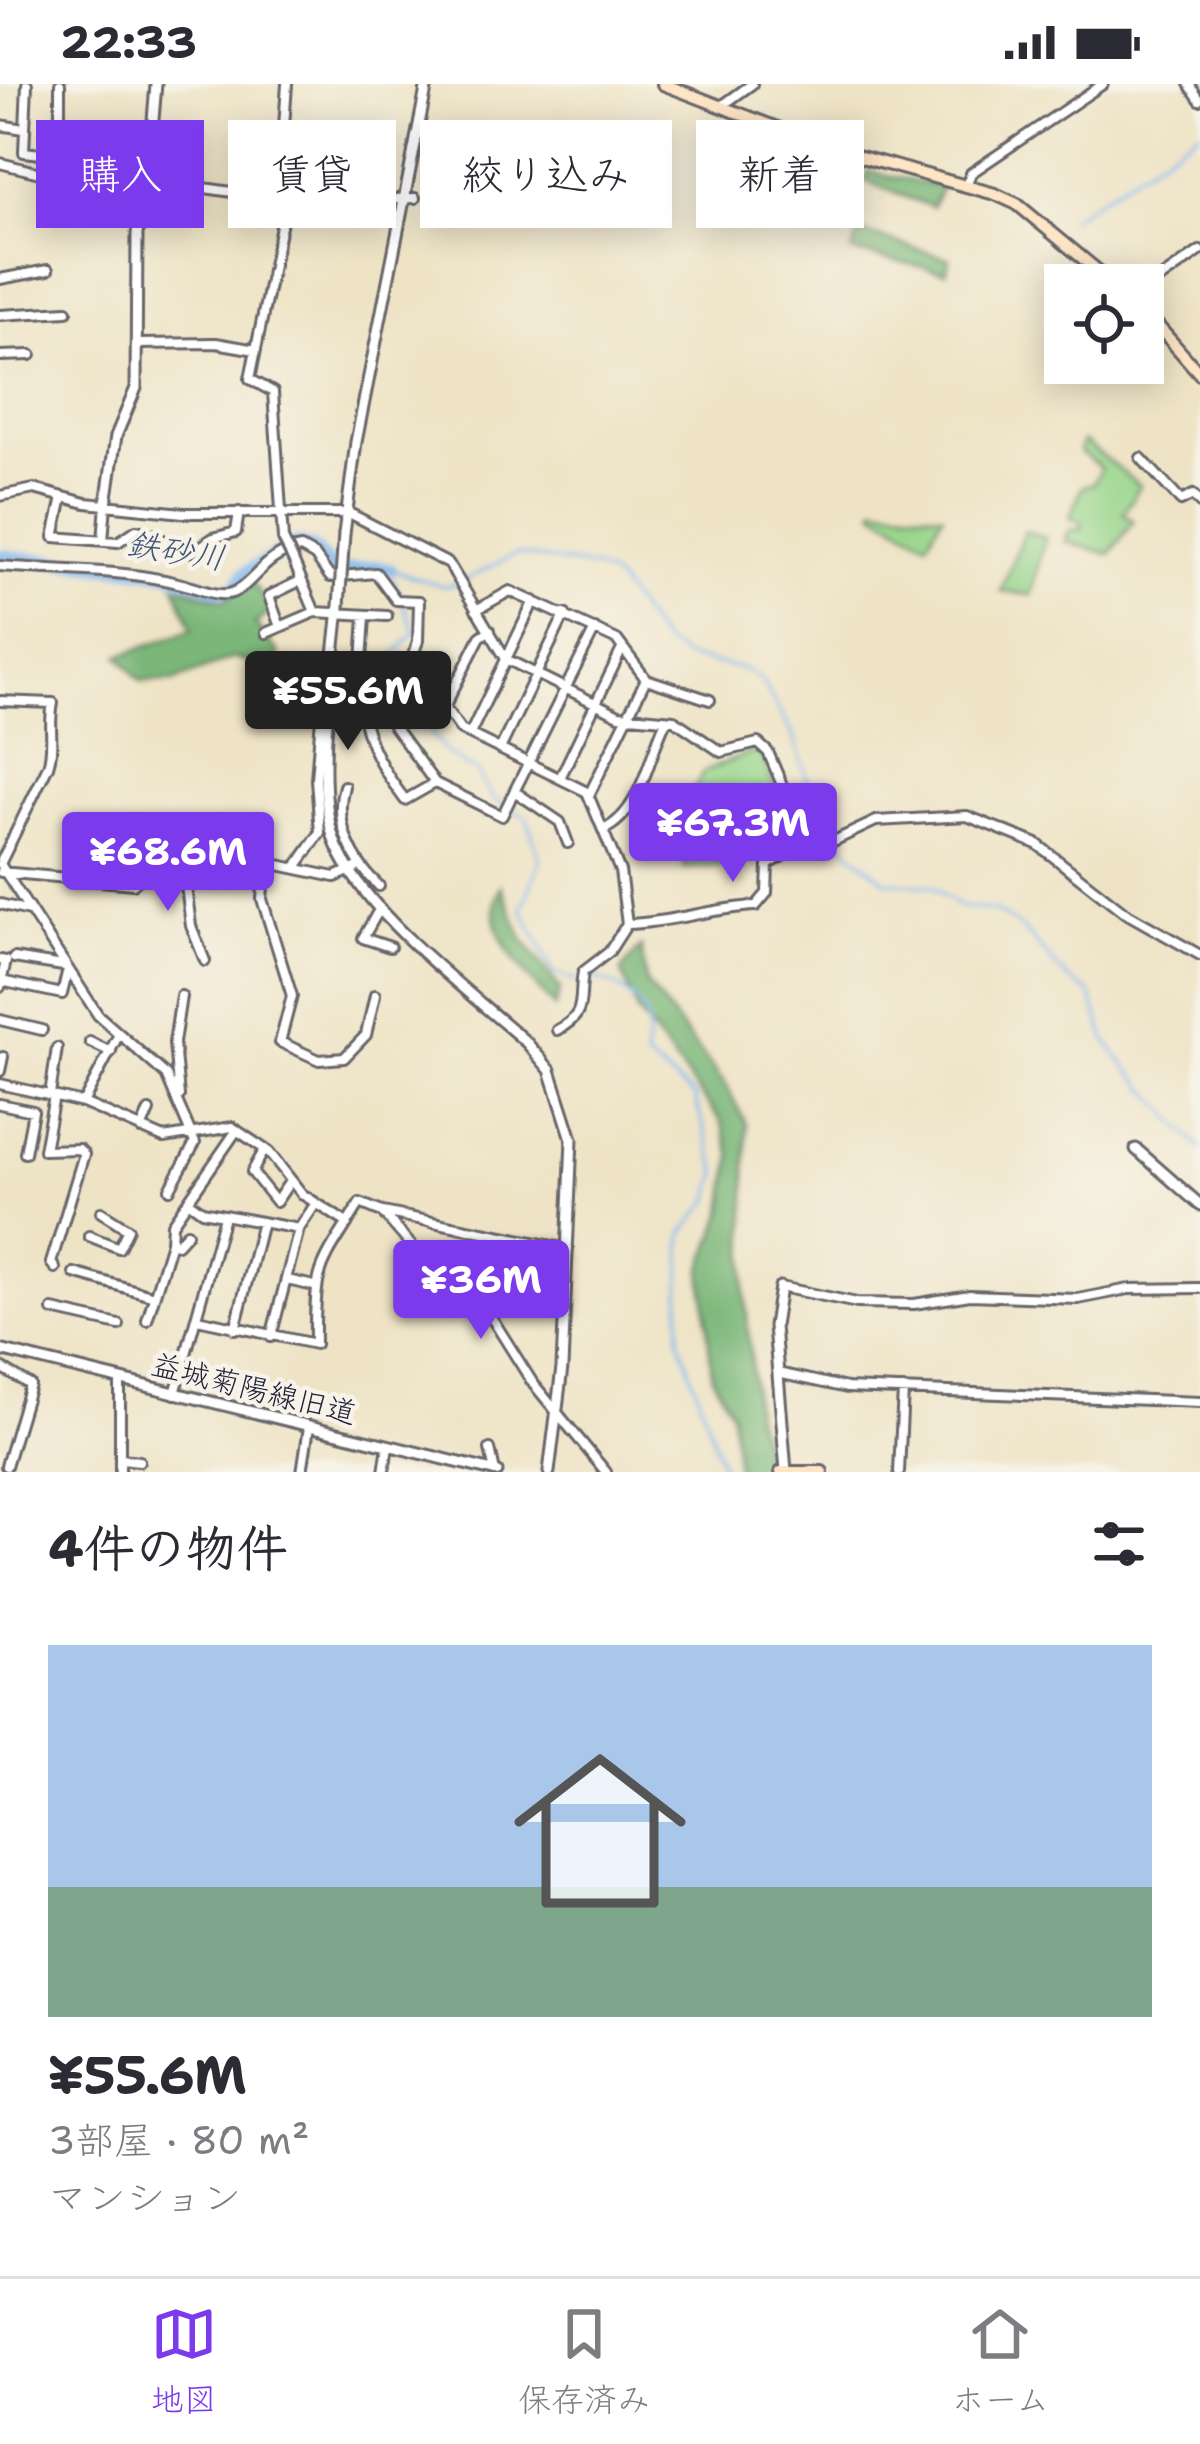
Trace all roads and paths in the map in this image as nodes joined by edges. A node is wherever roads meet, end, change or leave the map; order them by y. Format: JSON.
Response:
{"nodes":[{"id":1,"x":27,"y":84,"type":"edge"},
{"id":2,"x":60,"y":84,"type":"edge"},
{"id":3,"x":156,"y":84,"type":"edge"},
{"id":4,"x":286,"y":84,"type":"edge"},
{"id":5,"x":427,"y":84,"type":"edge"},
{"id":6,"x":663,"y":84,"type":"edge"},
{"id":7,"x":752,"y":84,"type":"edge"},
{"id":8,"x":1103,"y":84,"type":"edge"},
{"id":9,"x":1189,"y":84,"type":"edge"},
{"id":10,"x":1200,"y":100,"type":"edge"},
{"id":11,"x":723,"y":105,"type":"junction"},
{"id":12,"x":60,"y":120,"type":"edge"},
{"id":13,"x":153,"y":120,"type":"edge"},
{"id":14,"x":285,"y":120,"type":"edge"},
{"id":15,"x":0,"y":125,"type":"edge"},
{"id":16,"x":24,"y":129,"type":"junction"},
{"id":17,"x":36,"y":153,"type":"edge"},
{"id":18,"x":0,"y":163,"type":"edge"},
{"id":19,"x":36,"y":171,"type":"edge"},
{"id":20,"x":967,"y":184,"type":"junction"},
{"id":21,"x":411,"y":196,"type":"junction"},
{"id":22,"x":396,"y":198,"type":"edge"},
{"id":23,"x":138,"y":228,"type":"edge"},
{"id":24,"x":277,"y":228,"type":"edge"},
{"id":25,"x":1200,"y":251,"type":"edge"},
{"id":26,"x":1090,"y":264,"type":"edge"},
{"id":27,"x":48,"y":270,"type":"dead end"},
{"id":28,"x":1164,"y":276,"type":"edge"},
{"id":29,"x":0,"y":279,"type":"edge"},
{"id":30,"x":68,"y":311,"type":"dead end"},
{"id":31,"x":0,"y":315,"type":"edge"},
{"id":32,"x":1164,"y":333,"type":"edge"},
{"id":33,"x":137,"y":344,"type":"junction"},
{"id":34,"x":256,"y":350,"type":"junction"},
{"id":35,"x":31,"y":355,"type":"dead end"},
{"id":36,"x":0,"y":356,"type":"edge"},
{"id":37,"x":1200,"y":374,"type":"edge"},
{"id":38,"x":1141,"y":458,"type":"dead end"},
{"id":39,"x":0,"y":496,"type":"edge"},
{"id":40,"x":64,"y":497,"type":"junction"},
{"id":41,"x":1200,"y":503,"type":"edge"},
{"id":42,"x":106,"y":505,"type":"junction"},
{"id":43,"x":239,"y":512,"type":"junction"},
{"id":44,"x":279,"y":512,"type":"junction"},
{"id":45,"x":345,"y":512,"type":"junction"},
{"id":46,"x":103,"y":541,"type":"junction"},
{"id":47,"x":0,"y":566,"type":"edge"},
{"id":48,"x":300,"y":581,"type":"junction"},
{"id":49,"x":534,"y":602,"type":"junction"},
{"id":50,"x":338,"y":610,"type":"junction"},
{"id":51,"x":476,"y":610,"type":"junction"},
{"id":52,"x":315,"y":612,"type":"junction"},
{"id":53,"x":565,"y":614,"type":"junction"},
{"id":54,"x":365,"y":616,"type":"junction"},
{"id":55,"x":387,"y":616,"type":"dead end"},
{"id":56,"x":280,"y":626,"type":"junction"},
{"id":57,"x":595,"y":628,"type":"junction"},
{"id":58,"x":490,"y":630,"type":"junction"},
{"id":59,"x":266,"y":633,"type":"dead end"},
{"id":60,"x":622,"y":650,"type":"junction"},
{"id":61,"x":506,"y":659,"type":"junction"},
{"id":62,"x":536,"y":674,"type":"junction"},
{"id":63,"x":334,"y":675,"type":"junction"},
{"id":64,"x":646,"y":680,"type":"junction"},
{"id":65,"x":361,"y":681,"type":"junction"},
{"id":66,"x":565,"y":688,"type":"junction"},
{"id":67,"x":710,"y":700,"type":"dead end"},
{"id":68,"x":0,"y":701,"type":"edge"},
{"id":69,"x":596,"y":704,"type":"junction"},
{"id":70,"x":444,"y":708,"type":"junction"},
{"id":71,"x":627,"y":717,"type":"junction"},
{"id":72,"x":666,"y":721,"type":"junction"},
{"id":73,"x":470,"y":734,"type":"junction"},
{"id":74,"x":500,"y":749,"type":"junction"},
{"id":75,"x":531,"y":764,"type":"junction"},
{"id":76,"x":560,"y":778,"type":"junction"},
{"id":77,"x":435,"y":783,"type":"junction"},
{"id":78,"x":344,"y":786,"type":"dead end"},
{"id":79,"x":515,"y":795,"type":"junction"},
{"id":80,"x":589,"y":795,"type":"junction"},
{"id":81,"x":603,"y":830,"type":"junction"},
{"id":82,"x":568,"y":843,"type":"dead end"},
{"id":83,"x":808,"y":846,"type":"junction"},
{"id":84,"x":182,"y":854,"type":"junction"},
{"id":85,"x":266,"y":861,"type":"junction"},
{"id":86,"x":297,"y":866,"type":"junction"},
{"id":87,"x":1,"y":868,"type":"edge"},
{"id":88,"x":354,"y":869,"type":"junction"},
{"id":89,"x":379,"y":886,"type":"dead end"},
{"id":90,"x":0,"y":904,"type":"edge"},
{"id":91,"x":380,"y":908,"type":"junction"},
{"id":92,"x":31,"y":911,"type":"junction"},
{"id":93,"x":627,"y":924,"type":"junction"},
{"id":94,"x":390,"y":946,"type":"dead end"},
{"id":95,"x":1200,"y":955,"type":"edge"},
{"id":96,"x":14,"y":958,"type":"dead end"},
{"id":97,"x":0,"y":960,"type":"edge"},
{"id":98,"x":205,"y":961,"type":"dead end"},
{"id":99,"x":66,"y":969,"type":"junction"},
{"id":100,"x":1,"y":984,"type":"edge"},
{"id":101,"x":375,"y":995,"type":"dead end"},
{"id":102,"x":181,"y":996,"type":"dead end"},
{"id":103,"x":0,"y":1020,"type":"edge"},
{"id":104,"x":42,"y":1030,"type":"dead end"},
{"id":105,"x":556,"y":1030,"type":"dead end"},
{"id":106,"x":118,"y":1036,"type":"junction"},
{"id":107,"x":90,"y":1042,"type":"dead end"},
{"id":108,"x":57,"y":1048,"type":"dead end"},
{"id":109,"x":111,"y":1052,"type":"junction"},
{"id":110,"x":3,"y":1057,"type":"dead end"},
{"id":111,"x":0,"y":1071,"type":"edge"},
{"id":112,"x":0,"y":1084,"type":"edge"},
{"id":113,"x":52,"y":1096,"type":"junction"},
{"id":114,"x":83,"y":1103,"type":"junction"},
{"id":115,"x":0,"y":1104,"type":"edge"},
{"id":116,"x":179,"y":1104,"type":"junction"},
{"id":117,"x":149,"y":1111,"type":"dead end"},
{"id":118,"x":141,"y":1129,"type":"junction"},
{"id":119,"x":237,"y":1130,"type":"junction"},
{"id":120,"x":196,"y":1142,"type":"junction"},
{"id":121,"x":265,"y":1149,"type":"junction"},
{"id":122,"x":1136,"y":1149,"type":"dead end"},
{"id":123,"x":25,"y":1153,"type":"dead end"},
{"id":124,"x":291,"y":1180,"type":"junction"},
{"id":125,"x":170,"y":1189,"type":"dead end"},
{"id":126,"x":188,"y":1201,"type":"junction"},
{"id":127,"x":316,"y":1203,"type":"junction"},
{"id":128,"x":1200,"y":1204,"type":"edge"},
{"id":129,"x":101,"y":1212,"type":"dead end"},
{"id":130,"x":382,"y":1212,"type":"junction"},
{"id":131,"x":224,"y":1216,"type":"junction"},
{"id":132,"x":262,"y":1222,"type":"junction"},
{"id":133,"x":347,"y":1224,"type":"junction"},
{"id":134,"x":299,"y":1228,"type":"junction"},
{"id":135,"x":188,"y":1233,"type":"dead end"},
{"id":136,"x":89,"y":1236,"type":"dead end"},
{"id":137,"x":171,"y":1242,"type":"junction"},
{"id":138,"x":568,"y":1250,"type":"junction"},
{"id":139,"x":55,"y":1268,"type":"dead end"},
{"id":140,"x":74,"y":1273,"type":"dead end"},
{"id":141,"x":287,"y":1280,"type":"junction"},
{"id":142,"x":314,"y":1286,"type":"junction"},
{"id":143,"x":780,"y":1287,"type":"joint"},
{"id":144,"x":1200,"y":1288,"type":"edge"},
{"id":145,"x":151,"y":1295,"type":"junction"},
{"id":146,"x":52,"y":1310,"type":"dead end"},
{"id":147,"x":197,"y":1319,"type":"junction"},
{"id":148,"x":147,"y":1320,"type":"dead end"},
{"id":149,"x":118,"y":1325,"type":"dead end"},
{"id":150,"x":235,"y":1328,"type":"junction"},
{"id":151,"x":271,"y":1336,"type":"junction"},
{"id":152,"x":0,"y":1351,"type":"edge"},
{"id":153,"x":0,"y":1366,"type":"edge"},
{"id":154,"x":778,"y":1373,"type":"junction"},
{"id":155,"x":120,"y":1380,"type":"junction"},
{"id":156,"x":903,"y":1390,"type":"junction"},
{"id":157,"x":175,"y":1394,"type":"junction"},
{"id":158,"x":1200,"y":1402,"type":"edge"},
{"id":159,"x":556,"y":1413,"type":"junction"},
{"id":160,"x":309,"y":1427,"type":"junction"},
{"id":161,"x":388,"y":1446,"type":"junction"},
{"id":162,"x":490,"y":1449,"type":"dead end"},
{"id":163,"x":122,"y":1460,"type":"junction"},
{"id":164,"x":139,"y":1461,"type":"dead end"},
{"id":165,"x":6,"y":1466,"type":"dead end"},
{"id":166,"x":120,"y":1472,"type":"edge"},
{"id":167,"x":302,"y":1472,"type":"edge"},
{"id":168,"x":384,"y":1472,"type":"edge"},
{"id":169,"x":496,"y":1472,"type":"edge"},
{"id":170,"x":549,"y":1472,"type":"edge"},
{"id":171,"x":606,"y":1472,"type":"edge"},
{"id":172,"x":783,"y":1472,"type":"edge"},
{"id":173,"x":823,"y":1472,"type":"edge"},
{"id":174,"x":899,"y":1472,"type":"edge"}],
"edges":[{"from":1,"to":16,"type":"street"},
{"from":2,"to":12,"type":"street"},
{"from":3,"to":13,"type":"street"},
{"from":4,"to":14,"type":"street"},
{"from":5,"to":21,"type":"street"},
{"from":6,"to":11,"type":"main road"},
{"from":7,"to":11,"type":"street"},
{"from":8,"to":20,"type":"street"},
{"from":9,"to":10,"type":"street"},
{"from":11,"to":20,"type":"main road"},
{"from":15,"to":16,"type":"street"},
{"from":16,"to":17,"type":"street"},
{"from":18,"to":19,"type":"street"},
{"from":20,"to":26,"type":"main road"},
{"from":21,"to":22,"type":"street"},
{"from":21,"to":45,"type":"street"},
{"from":23,"to":33,"type":"street"},
{"from":24,"to":34,"type":"street"},
{"from":25,"to":28,"type":"street"},
{"from":27,"to":29,"type":"street"},
{"from":30,"to":31,"type":"street"},
{"from":32,"to":37,"type":"main road"},
{"from":33,"to":34,"type":"street"},
{"from":33,"to":42,"type":"street"},
{"from":34,"to":44,"type":"street"},
{"from":35,"to":36,"type":"street"},
{"from":38,"to":41,"type":"street"},
{"from":39,"to":40,"type":"street"},
{"from":40,"to":42,"type":"street"},
{"from":40,"to":46,"type":"street"},
{"from":42,"to":43,"type":"street"},
{"from":42,"to":46,"type":"street"},
{"from":43,"to":44,"type":"street"},
{"from":43,"to":46,"type":"street"},
{"from":44,"to":45,"type":"street"},
{"from":44,"to":48,"type":"street","bridge":true},
{"from":45,"to":50,"type":"street","bridge":true},
{"from":45,"to":51,"type":"street"},
{"from":47,"to":70,"type":"street"},
{"from":48,"to":52,"type":"street"},
{"from":48,"to":56,"type":"street"},
{"from":49,"to":51,"type":"street"},
{"from":49,"to":53,"type":"street"},
{"from":49,"to":61,"type":"street"},
{"from":50,"to":52,"type":"street"},
{"from":50,"to":54,"type":"street"},
{"from":50,"to":63,"type":"street"},
{"from":51,"to":58,"type":"street"},
{"from":52,"to":56,"type":"street"},
{"from":53,"to":57,"type":"street"},
{"from":53,"to":62,"type":"street"},
{"from":54,"to":55,"type":"street"},
{"from":54,"to":65,"type":"street"},
{"from":56,"to":59,"type":"street"},
{"from":57,"to":60,"type":"street"},
{"from":57,"to":66,"type":"street"},
{"from":58,"to":61,"type":"street"},
{"from":58,"to":70,"type":"street"},
{"from":60,"to":64,"type":"street"},
{"from":60,"to":69,"type":"street"},
{"from":61,"to":62,"type":"street"},
{"from":61,"to":73,"type":"street"},
{"from":62,"to":66,"type":"street"},
{"from":62,"to":74,"type":"street"},
{"from":63,"to":86,"type":"street"},
{"from":63,"to":88,"type":"street"},
{"from":64,"to":67,"type":"street"},
{"from":64,"to":71,"type":"street"},
{"from":65,"to":77,"type":"street"},
{"from":65,"to":77,"type":"street"},
{"from":66,"to":69,"type":"street"},
{"from":66,"to":75,"type":"street"},
{"from":68,"to":87,"type":"street"},
{"from":69,"to":71,"type":"street"},
{"from":69,"to":76,"type":"street"},
{"from":70,"to":73,"type":"street"},
{"from":71,"to":72,"type":"street"},
{"from":71,"to":80,"type":"street"},
{"from":72,"to":81,"type":"street"},
{"from":72,"to":83,"type":"street"},
{"from":73,"to":74,"type":"street"},
{"from":74,"to":75,"type":"street"},
{"from":75,"to":76,"type":"street"},
{"from":75,"to":79,"type":"street"},
{"from":76,"to":80,"type":"street"},
{"from":77,"to":79,"type":"street"},
{"from":78,"to":88,"type":"street"},
{"from":79,"to":82,"type":"street"},
{"from":80,"to":81,"type":"street"},
{"from":81,"to":93,"type":"street"},
{"from":83,"to":93,"type":"street"},
{"from":83,"to":95,"type":"street"},
{"from":84,"to":85,"type":"street"},
{"from":84,"to":87,"type":"street"},
{"from":84,"to":98,"type":"street"},
{"from":85,"to":86,"type":"street"},
{"from":85,"to":101,"type":"street"},
{"from":86,"to":88,"type":"street"},
{"from":87,"to":92,"type":"street"},
{"from":88,"to":89,"type":"street"},
{"from":88,"to":91,"type":"street"},
{"from":90,"to":92,"type":"street"},
{"from":91,"to":94,"type":"street"},
{"from":91,"to":138,"type":"street"},
{"from":92,"to":99,"type":"street"},
{"from":93,"to":105,"type":"street"},
{"from":96,"to":99,"type":"street"},
{"from":97,"to":100,"type":"street"},
{"from":99,"to":100,"type":"street"},
{"from":99,"to":106,"type":"street"},
{"from":102,"to":116,"type":"street"},
{"from":103,"to":104,"type":"street"},
{"from":106,"to":109,"type":"street"},
{"from":106,"to":116,"type":"street"},
{"from":107,"to":109,"type":"street"},
{"from":108,"to":113,"type":"street"},
{"from":109,"to":114,"type":"street"},
{"from":110,"to":111,"type":"street"},
{"from":112,"to":113,"type":"street"},
{"from":113,"to":114,"type":"street"},
{"from":113,"to":139,"type":"street"},
{"from":114,"to":118,"type":"street"},
{"from":115,"to":123,"type":"street"},
{"from":116,"to":120,"type":"street"},
{"from":117,"to":118,"type":"street"},
{"from":118,"to":120,"type":"street"},
{"from":119,"to":120,"type":"street"},
{"from":119,"to":121,"type":"street"},
{"from":119,"to":126,"type":"street"},
{"from":120,"to":125,"type":"street"},
{"from":121,"to":124,"type":"street"},
{"from":121,"to":124,"type":"street"},
{"from":122,"to":128,"type":"street"},
{"from":124,"to":127,"type":"street"},
{"from":126,"to":131,"type":"street"},
{"from":126,"to":137,"type":"street"},
{"from":127,"to":133,"type":"street"},
{"from":127,"to":134,"type":"street"},
{"from":129,"to":136,"type":"street"},
{"from":130,"to":133,"type":"street"},
{"from":130,"to":138,"type":"street"},
{"from":130,"to":159,"type":"street"},
{"from":131,"to":132,"type":"street"},
{"from":131,"to":147,"type":"street"},
{"from":132,"to":134,"type":"street"},
{"from":132,"to":150,"type":"street"},
{"from":133,"to":142,"type":"street"},
{"from":134,"to":141,"type":"street"},
{"from":135,"to":137,"type":"street"},
{"from":137,"to":145,"type":"street"},
{"from":138,"to":159,"type":"street"},
{"from":140,"to":145,"type":"street"},
{"from":141,"to":142,"type":"street"},
{"from":141,"to":151,"type":"street"},
{"from":142,"to":151,"type":"street"},
{"from":143,"to":144,"type":"street"},
{"from":143,"to":154,"type":"street"},
{"from":145,"to":148,"type":"street"},
{"from":146,"to":149,"type":"street"},
{"from":147,"to":150,"type":"street"},
{"from":147,"to":157,"type":"street"},
{"from":150,"to":151,"type":"street"},
{"from":152,"to":155,"type":"street","name":"益城菊陽線旧道"},
{"from":153,"to":165,"type":"street"},
{"from":154,"to":156,"type":"street"},
{"from":154,"to":172,"type":"street"},
{"from":155,"to":157,"type":"street","name":"益城菊陽線旧道"},
{"from":155,"to":163,"type":"street"},
{"from":156,"to":158,"type":"street"},
{"from":156,"to":174,"type":"street"},
{"from":157,"to":160,"type":"street","name":"益城菊陽線旧道"},
{"from":159,"to":170,"type":"street"},
{"from":159,"to":171,"type":"street"},
{"from":160,"to":161,"type":"street","name":"益城菊陽線旧道"},
{"from":160,"to":167,"type":"street"},
{"from":161,"to":168,"type":"street"},
{"from":161,"to":169,"type":"street","name":"益城菊陽線旧道"},
{"from":162,"to":169,"type":"street"},
{"from":163,"to":164,"type":"street"},
{"from":163,"to":166,"type":"street"},
{"from":172,"to":173,"type":"main road"}]}
